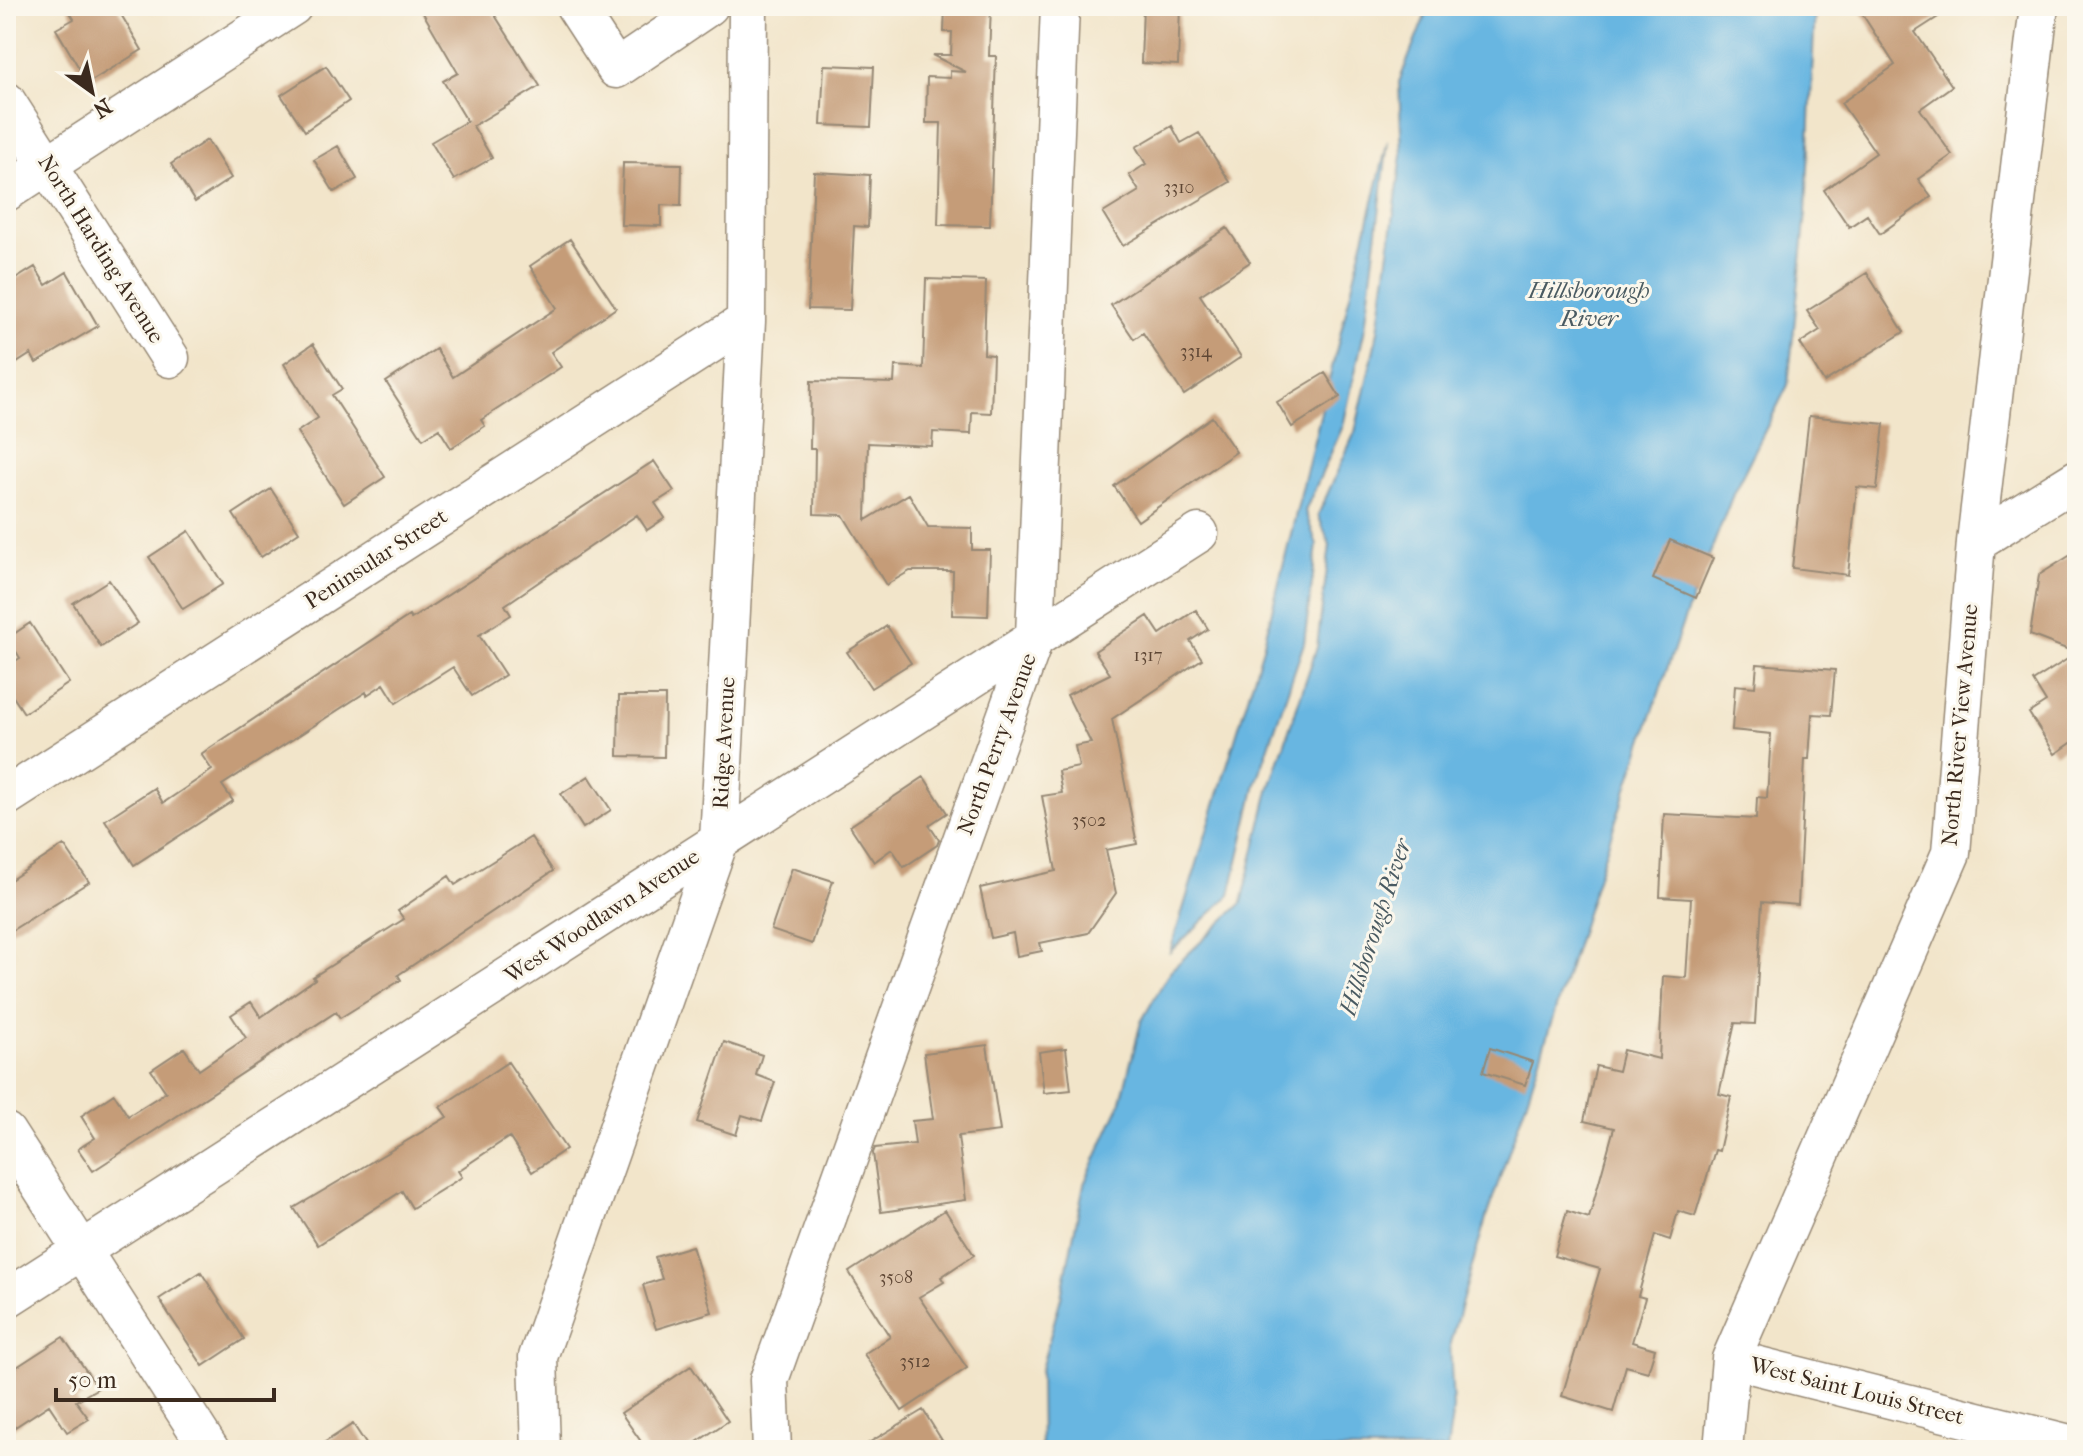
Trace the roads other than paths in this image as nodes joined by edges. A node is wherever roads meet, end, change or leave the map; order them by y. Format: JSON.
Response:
{"nodes":[{"id":1,"x":293,"y":6,"type":"edge"},
{"id":2,"x":575,"y":6,"type":"edge"},
{"id":3,"x":709,"y":6,"type":"edge"},
{"id":4,"x":748,"y":6,"type":"edge"},
{"id":5,"x":1060,"y":6,"type":"edge"},
{"id":6,"x":2039,"y":6,"type":"edge"},
{"id":7,"x":6,"y":101,"type":"edge"},
{"id":8,"x":48,"y":164,"type":"junction"},
{"id":9,"x":6,"y":192,"type":"edge"},
{"id":10,"x":746,"y":321,"type":"junction"},
{"id":11,"x":170,"y":358,"type":"dead end"},
{"id":12,"x":2077,"y":479,"type":"edge"},
{"id":13,"x":1199,"y":533,"type":"dead end"},
{"id":14,"x":1976,"y":542,"type":"junction"},
{"id":15,"x":1035,"y":636,"type":"junction"},
{"id":16,"x":6,"y":797,"type":"edge"},
{"id":17,"x":719,"y":841,"type":"junction"},
{"id":18,"x":6,"y":1132,"type":"edge"},
{"id":19,"x":83,"y":1249,"type":"junction"},
{"id":20,"x":6,"y":1299,"type":"edge"},
{"id":21,"x":1731,"y":1359,"type":"junction"},
{"id":22,"x":2077,"y":1446,"type":"edge"},
{"id":23,"x":210,"y":1450,"type":"edge"},
{"id":24,"x":541,"y":1450,"type":"edge"},
{"id":25,"x":772,"y":1450,"type":"edge"},
{"id":26,"x":1723,"y":1450,"type":"edge"}],
"edges":[{"from":1,"to":8,"type":"street"},
{"from":2,"to":3,"type":"street"},
{"from":4,"to":10,"type":"street","name":"Ridge Avenue"},
{"from":5,"to":15,"type":"street","name":"North Perry Avenue"},
{"from":6,"to":14,"type":"street","name":"North River View Avenue"},
{"from":7,"to":8,"type":"street","name":"North Harding Avenue"},
{"from":8,"to":9,"type":"street"},
{"from":8,"to":11,"type":"street","name":"North Harding Avenue"},
{"from":10,"to":16,"type":"street","name":"Peninsular Street"},
{"from":10,"to":17,"type":"street","name":"Ridge Avenue"},
{"from":12,"to":14,"type":"street"},
{"from":13,"to":15,"type":"street","name":"West Woodlawn Avenue"},
{"from":14,"to":21,"type":"street","name":"North River View Avenue"},
{"from":15,"to":17,"type":"street","name":"West Woodlawn Avenue"},
{"from":15,"to":25,"type":"street","name":"North Perry Avenue"},
{"from":17,"to":19,"type":"street","name":"West Woodlawn Avenue"},
{"from":17,"to":24,"type":"street","name":"Ridge Avenue"},
{"from":18,"to":19,"type":"street"},
{"from":19,"to":20,"type":"street","name":"West Woodlawn Avenue"},
{"from":19,"to":23,"type":"street"},
{"from":21,"to":22,"type":"street","name":"West Saint Louis Street"},
{"from":21,"to":26,"type":"street","name":"North River View Avenue"}]}
